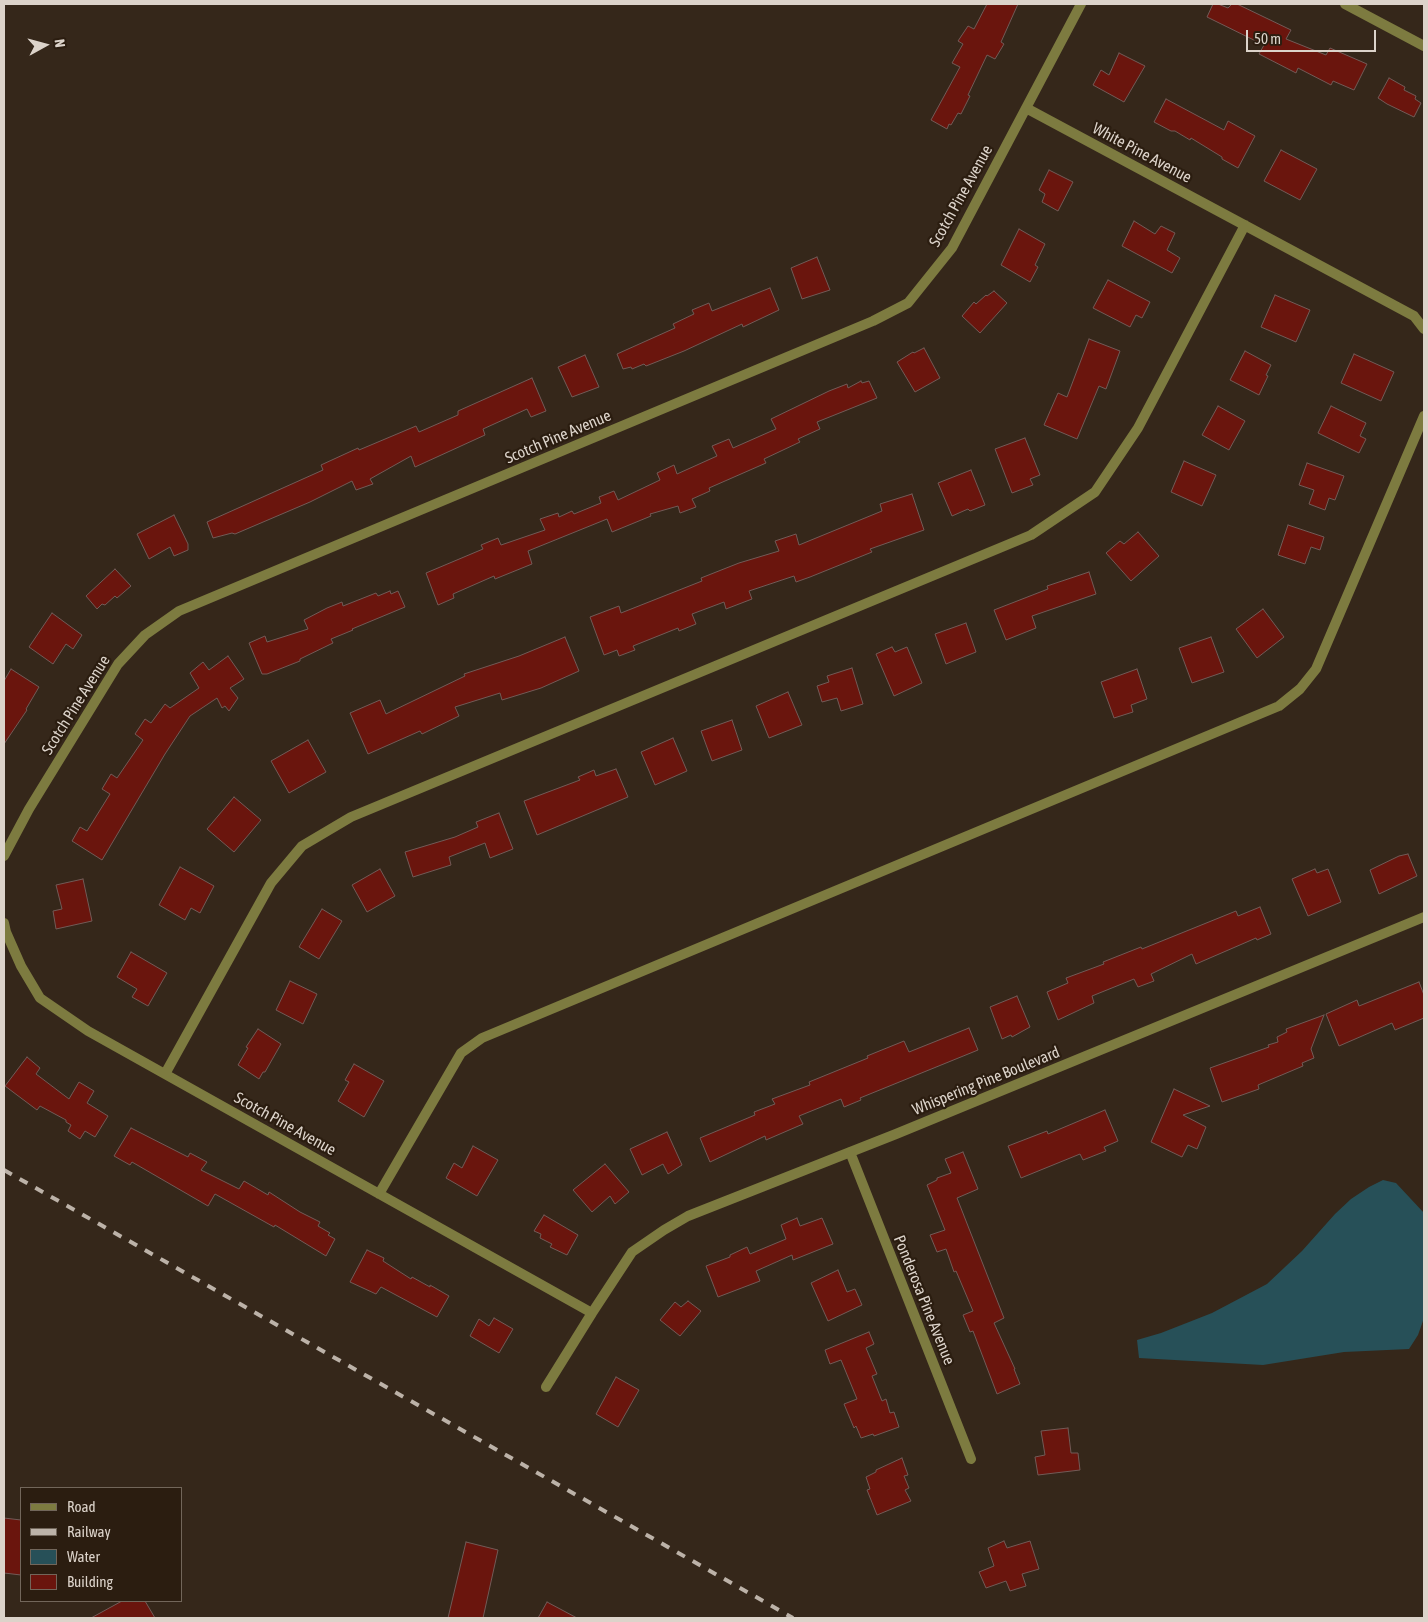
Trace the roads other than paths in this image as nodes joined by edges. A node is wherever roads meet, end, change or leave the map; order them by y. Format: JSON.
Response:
{"nodes":[{"id":1,"x":1081,"y":4,"type":"edge"},
{"id":2,"x":1345,"y":4,"type":"edge"},
{"id":3,"x":1424,"y":46,"type":"edge"},
{"id":4,"x":1026,"y":108,"type":"junction"},
{"id":5,"x":1245,"y":224,"type":"junction"},
{"id":6,"x":1424,"y":329,"type":"edge"},
{"id":7,"x":1424,"y":416,"type":"edge"},
{"id":8,"x":4,"y":856,"type":"edge"},
{"id":9,"x":1424,"y":917,"type":"edge"},
{"id":10,"x":4,"y":923,"type":"edge"},
{"id":11,"x":165,"y":1074,"type":"junction"},
{"id":12,"x":850,"y":1152,"type":"junction"},
{"id":13,"x":379,"y":1194,"type":"junction"},
{"id":14,"x":592,"y":1313,"type":"junction"},
{"id":15,"x":546,"y":1388,"type":"dead end"},
{"id":16,"x":971,"y":1459,"type":"dead end"}],
"edges":[{"from":1,"to":4,"type":"street","name":"Scotch Pine Avenue"},
{"from":2,"to":3,"type":"street"},
{"from":4,"to":5,"type":"street","name":"White Pine Avenue"},
{"from":4,"to":8,"type":"street","name":"Scotch Pine Avenue"},
{"from":5,"to":6,"type":"street","name":"White Pine Avenue"},
{"from":5,"to":11,"type":"street"},
{"from":7,"to":13,"type":"street"},
{"from":9,"to":12,"type":"street","name":"Whispering Pine Boulevard"},
{"from":10,"to":11,"type":"street","name":"Scotch Pine Avenue"},
{"from":11,"to":13,"type":"street","name":"Scotch Pine Avenue"},
{"from":12,"to":14,"type":"street","name":"Whispering Pine Boulevard"},
{"from":12,"to":16,"type":"street","name":"Ponderosa Pine Avenue"},
{"from":13,"to":14,"type":"street","name":"Scotch Pine Avenue"},
{"from":14,"to":15,"type":"street","name":"Whispering Pine Boulevard"}]}
